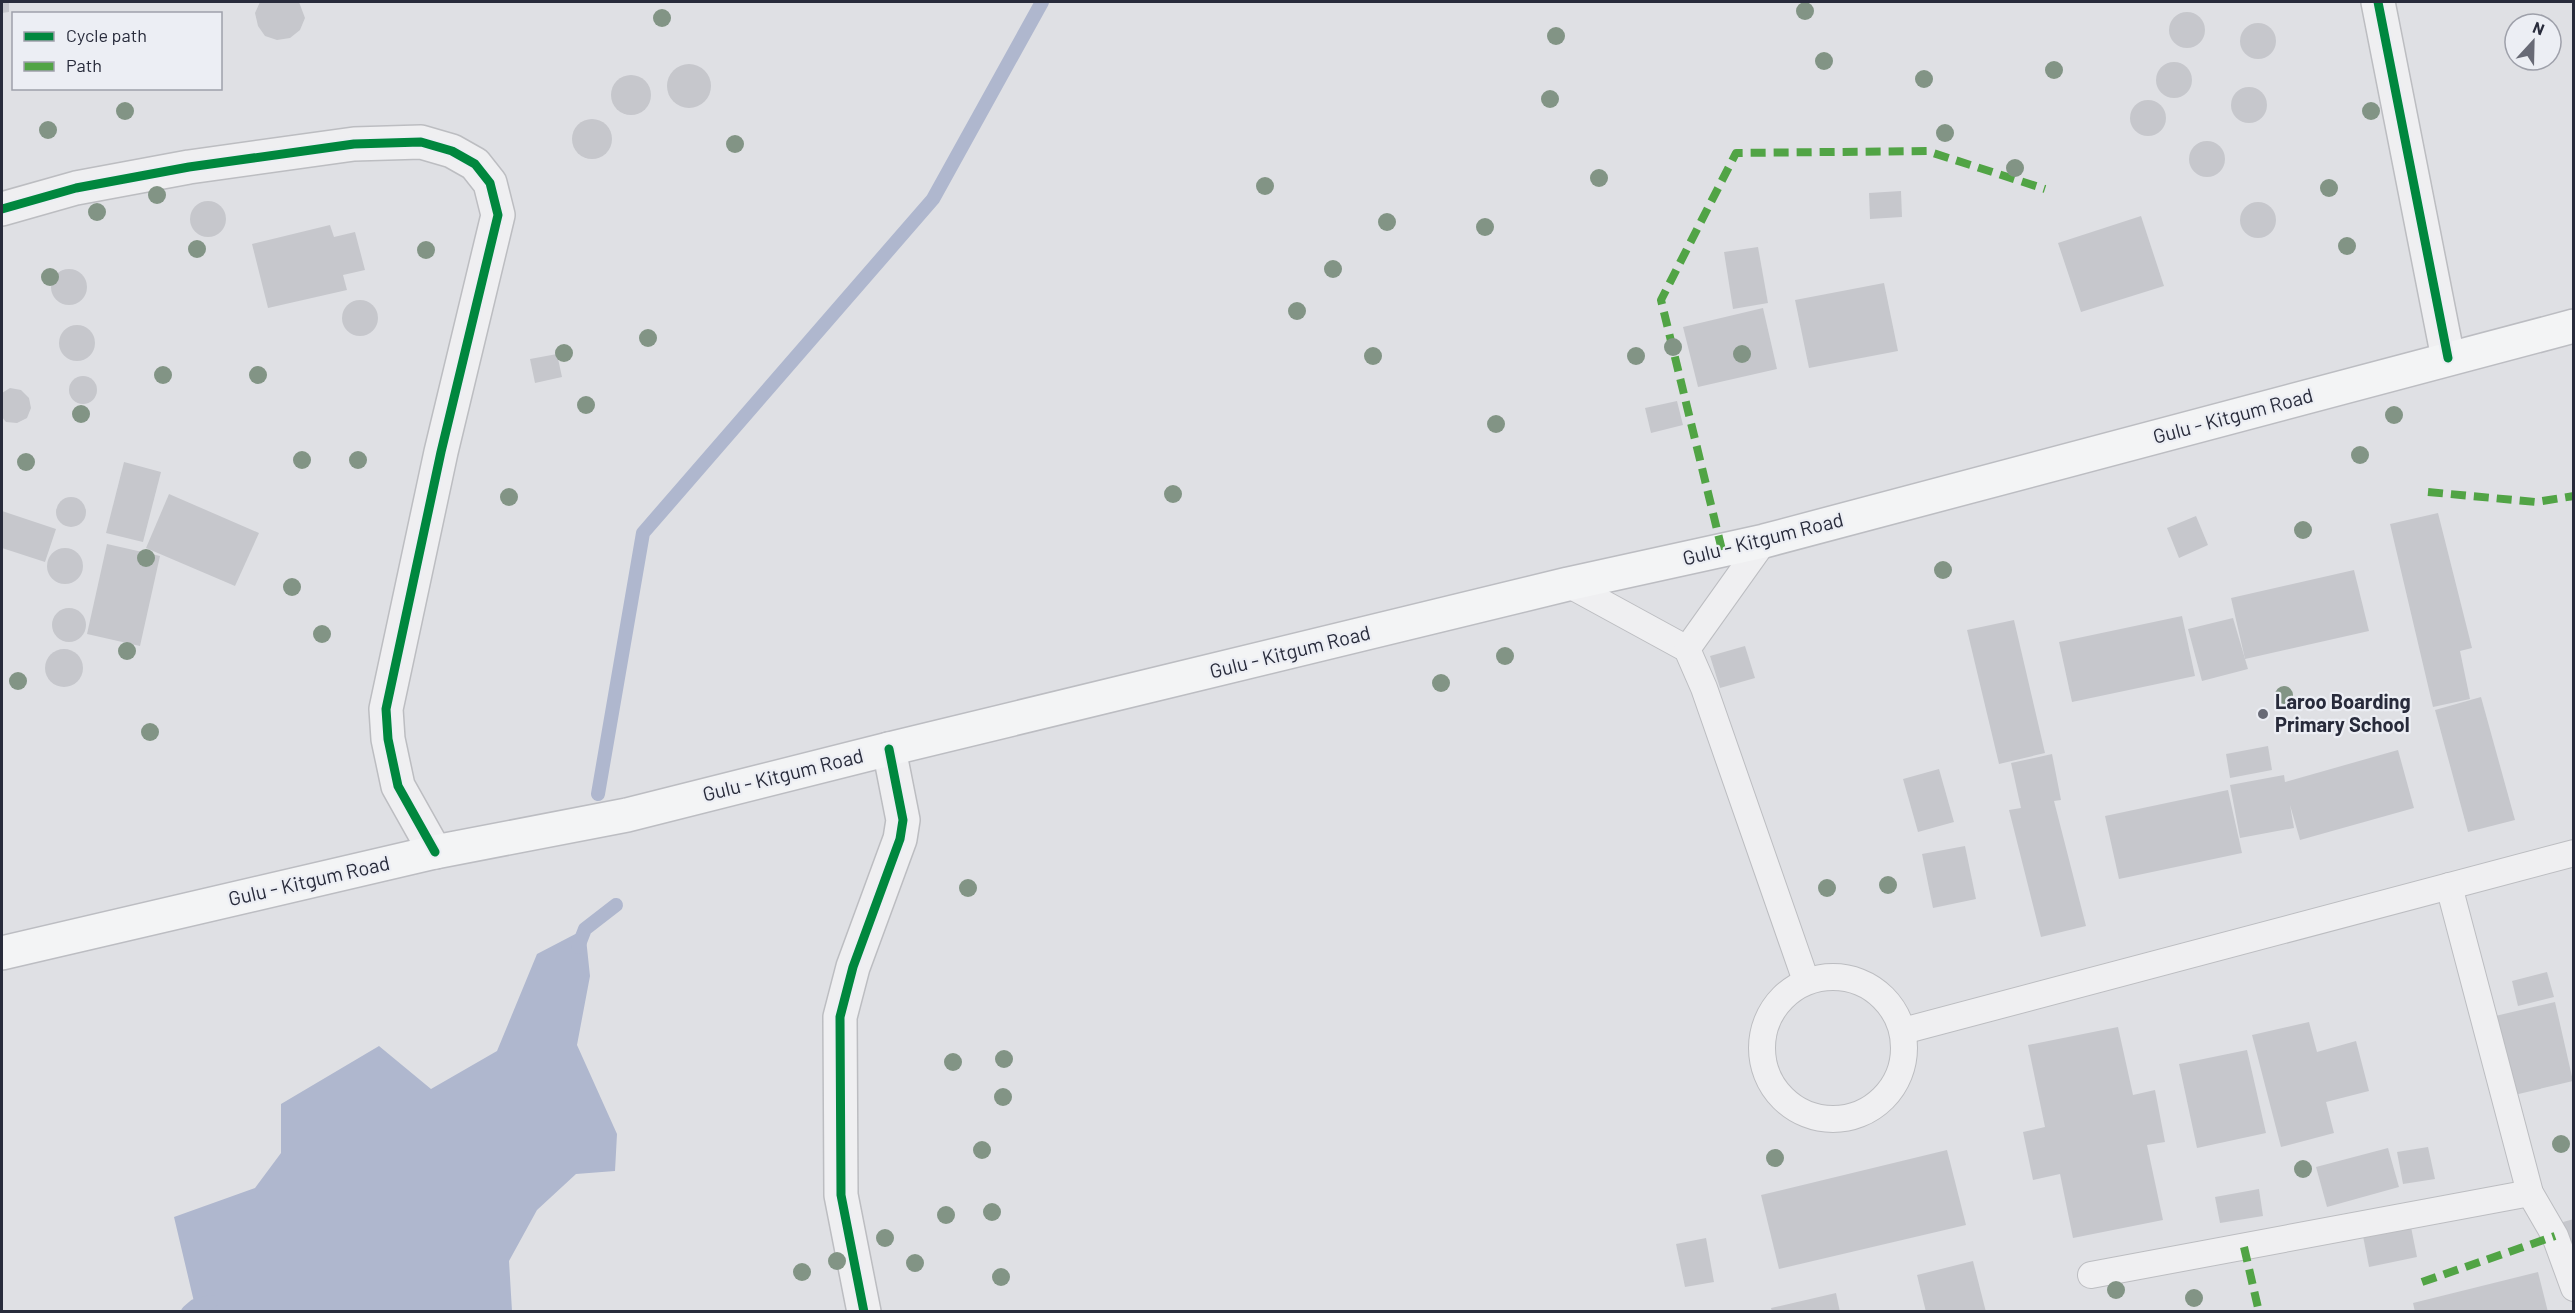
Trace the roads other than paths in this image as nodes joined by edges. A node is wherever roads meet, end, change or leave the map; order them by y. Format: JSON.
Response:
{"nodes":[{"id":1,"x":2378,"y":2,"type":"edge"},
{"id":2,"x":2,"y":209,"type":"edge"},
{"id":3,"x":2574,"y":326,"type":"edge"},
{"id":4,"x":2448,"y":358,"type":"junction"},
{"id":5,"x":1764,"y":541,"type":"junction"},
{"id":6,"x":1568,"y":584,"type":"junction"},
{"id":7,"x":1687,"y":649,"type":"junction"},
{"id":8,"x":889,"y":749,"type":"junction"},
{"id":9,"x":435,"y":852,"type":"junction"},
{"id":10,"x":2574,"y":853,"type":"edge"},
{"id":11,"x":2449,"y":886,"type":"junction"},
{"id":12,"x":2,"y":953,"type":"edge"},
{"id":13,"x":1806,"y":981,"type":"junction"},
{"id":14,"x":1903,"y":1031,"type":"junction"},
{"id":15,"x":2530,"y":1193,"type":"junction"},
{"id":16,"x":2091,"y":1275,"type":"dead end"},
{"id":17,"x":2574,"y":1288,"type":"edge"},
{"id":18,"x":864,"y":1311,"type":"edge"}],
"edges":[{"from":1,"to":4,"type":"street"},
{"from":2,"to":9,"type":"street"},
{"from":3,"to":4,"type":"main road","name":"Gulu - Kitgum Road"},
{"from":4,"to":5,"type":"main road","name":"Gulu - Kitgum Road"},
{"from":5,"to":6,"type":"main road","name":"Gulu - Kitgum Road"},
{"from":5,"to":7,"type":"lane"},
{"from":6,"to":7,"type":"lane"},
{"from":6,"to":8,"type":"main road","name":"Gulu - Kitgum Road"},
{"from":7,"to":13,"type":"lane"},
{"from":8,"to":9,"type":"main road","name":"Gulu - Kitgum Road"},
{"from":8,"to":18,"type":"street"},
{"from":9,"to":12,"type":"main road","name":"Gulu - Kitgum Road"},
{"from":10,"to":11,"type":"lane"},
{"from":11,"to":14,"type":"lane"},
{"from":11,"to":15,"type":"lane"},
{"from":13,"to":14,"type":"lane"},
{"from":13,"to":14,"type":"lane"},
{"from":15,"to":16,"type":"lane"},
{"from":15,"to":17,"type":"lane"}]}
